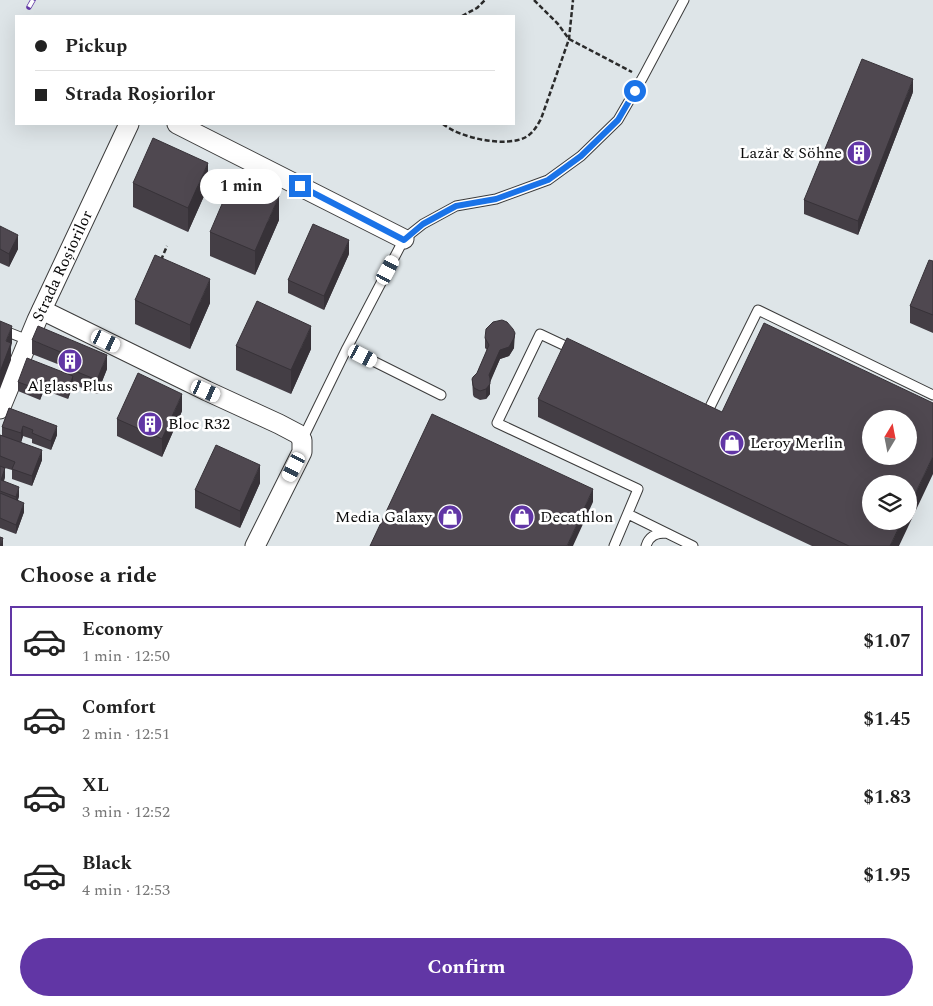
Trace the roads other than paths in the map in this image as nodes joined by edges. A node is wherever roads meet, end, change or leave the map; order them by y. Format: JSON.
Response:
{"nodes":[{"id":1,"x":684,"y":0,"type":"edge"},
{"id":2,"x":129,"y":125,"type":"edge"},
{"id":3,"x":179,"y":125,"type":"edge"},
{"id":4,"x":404,"y":240,"type":"junction"},
{"id":5,"x":42,"y":310,"type":"junction"},
{"id":6,"x":0,"y":329,"type":"edge"},
{"id":7,"x":28,"y":340,"type":"junction"},
{"id":8,"x":347,"y":348,"type":"junction"},
{"id":9,"x":584,"y":354,"type":"edge"},
{"id":10,"x":441,"y":395,"type":"dead end"},
{"id":11,"x":933,"y":395,"type":"edge"},
{"id":12,"x":700,"y":407,"type":"edge"},
{"id":13,"x":0,"y":409,"type":"edge"},
{"id":14,"x":302,"y":440,"type":"junction"},
{"id":15,"x":628,"y":514,"type":"junction"},
{"id":16,"x":666,"y":533,"type":"junction"},
{"id":17,"x":255,"y":546,"type":"edge"},
{"id":18,"x":614,"y":546,"type":"edge"},
{"id":19,"x":646,"y":546,"type":"edge"},
{"id":20,"x":693,"y":546,"type":"edge"}],
"edges":[{"from":1,"to":4,"type":"lane"},
{"from":2,"to":5,"type":"street","name":"Strada Roșiorilor"},
{"from":3,"to":4,"type":"street"},
{"from":4,"to":8,"type":"lane"},
{"from":5,"to":7,"type":"street","name":"Strada Roșiorilor"},
{"from":5,"to":14,"type":"street"},
{"from":6,"to":7,"type":"lane"},
{"from":7,"to":13,"type":"street","name":"Strada Roșiorilor"},
{"from":8,"to":10,"type":"lane"},
{"from":8,"to":14,"type":"lane"},
{"from":9,"to":15,"type":"lane"},
{"from":11,"to":12,"type":"lane"},
{"from":14,"to":17,"type":"street"},
{"from":15,"to":16,"type":"lane"},
{"from":15,"to":18,"type":"lane"},
{"from":16,"to":19,"type":"lane"},
{"from":16,"to":20,"type":"lane"}]}
